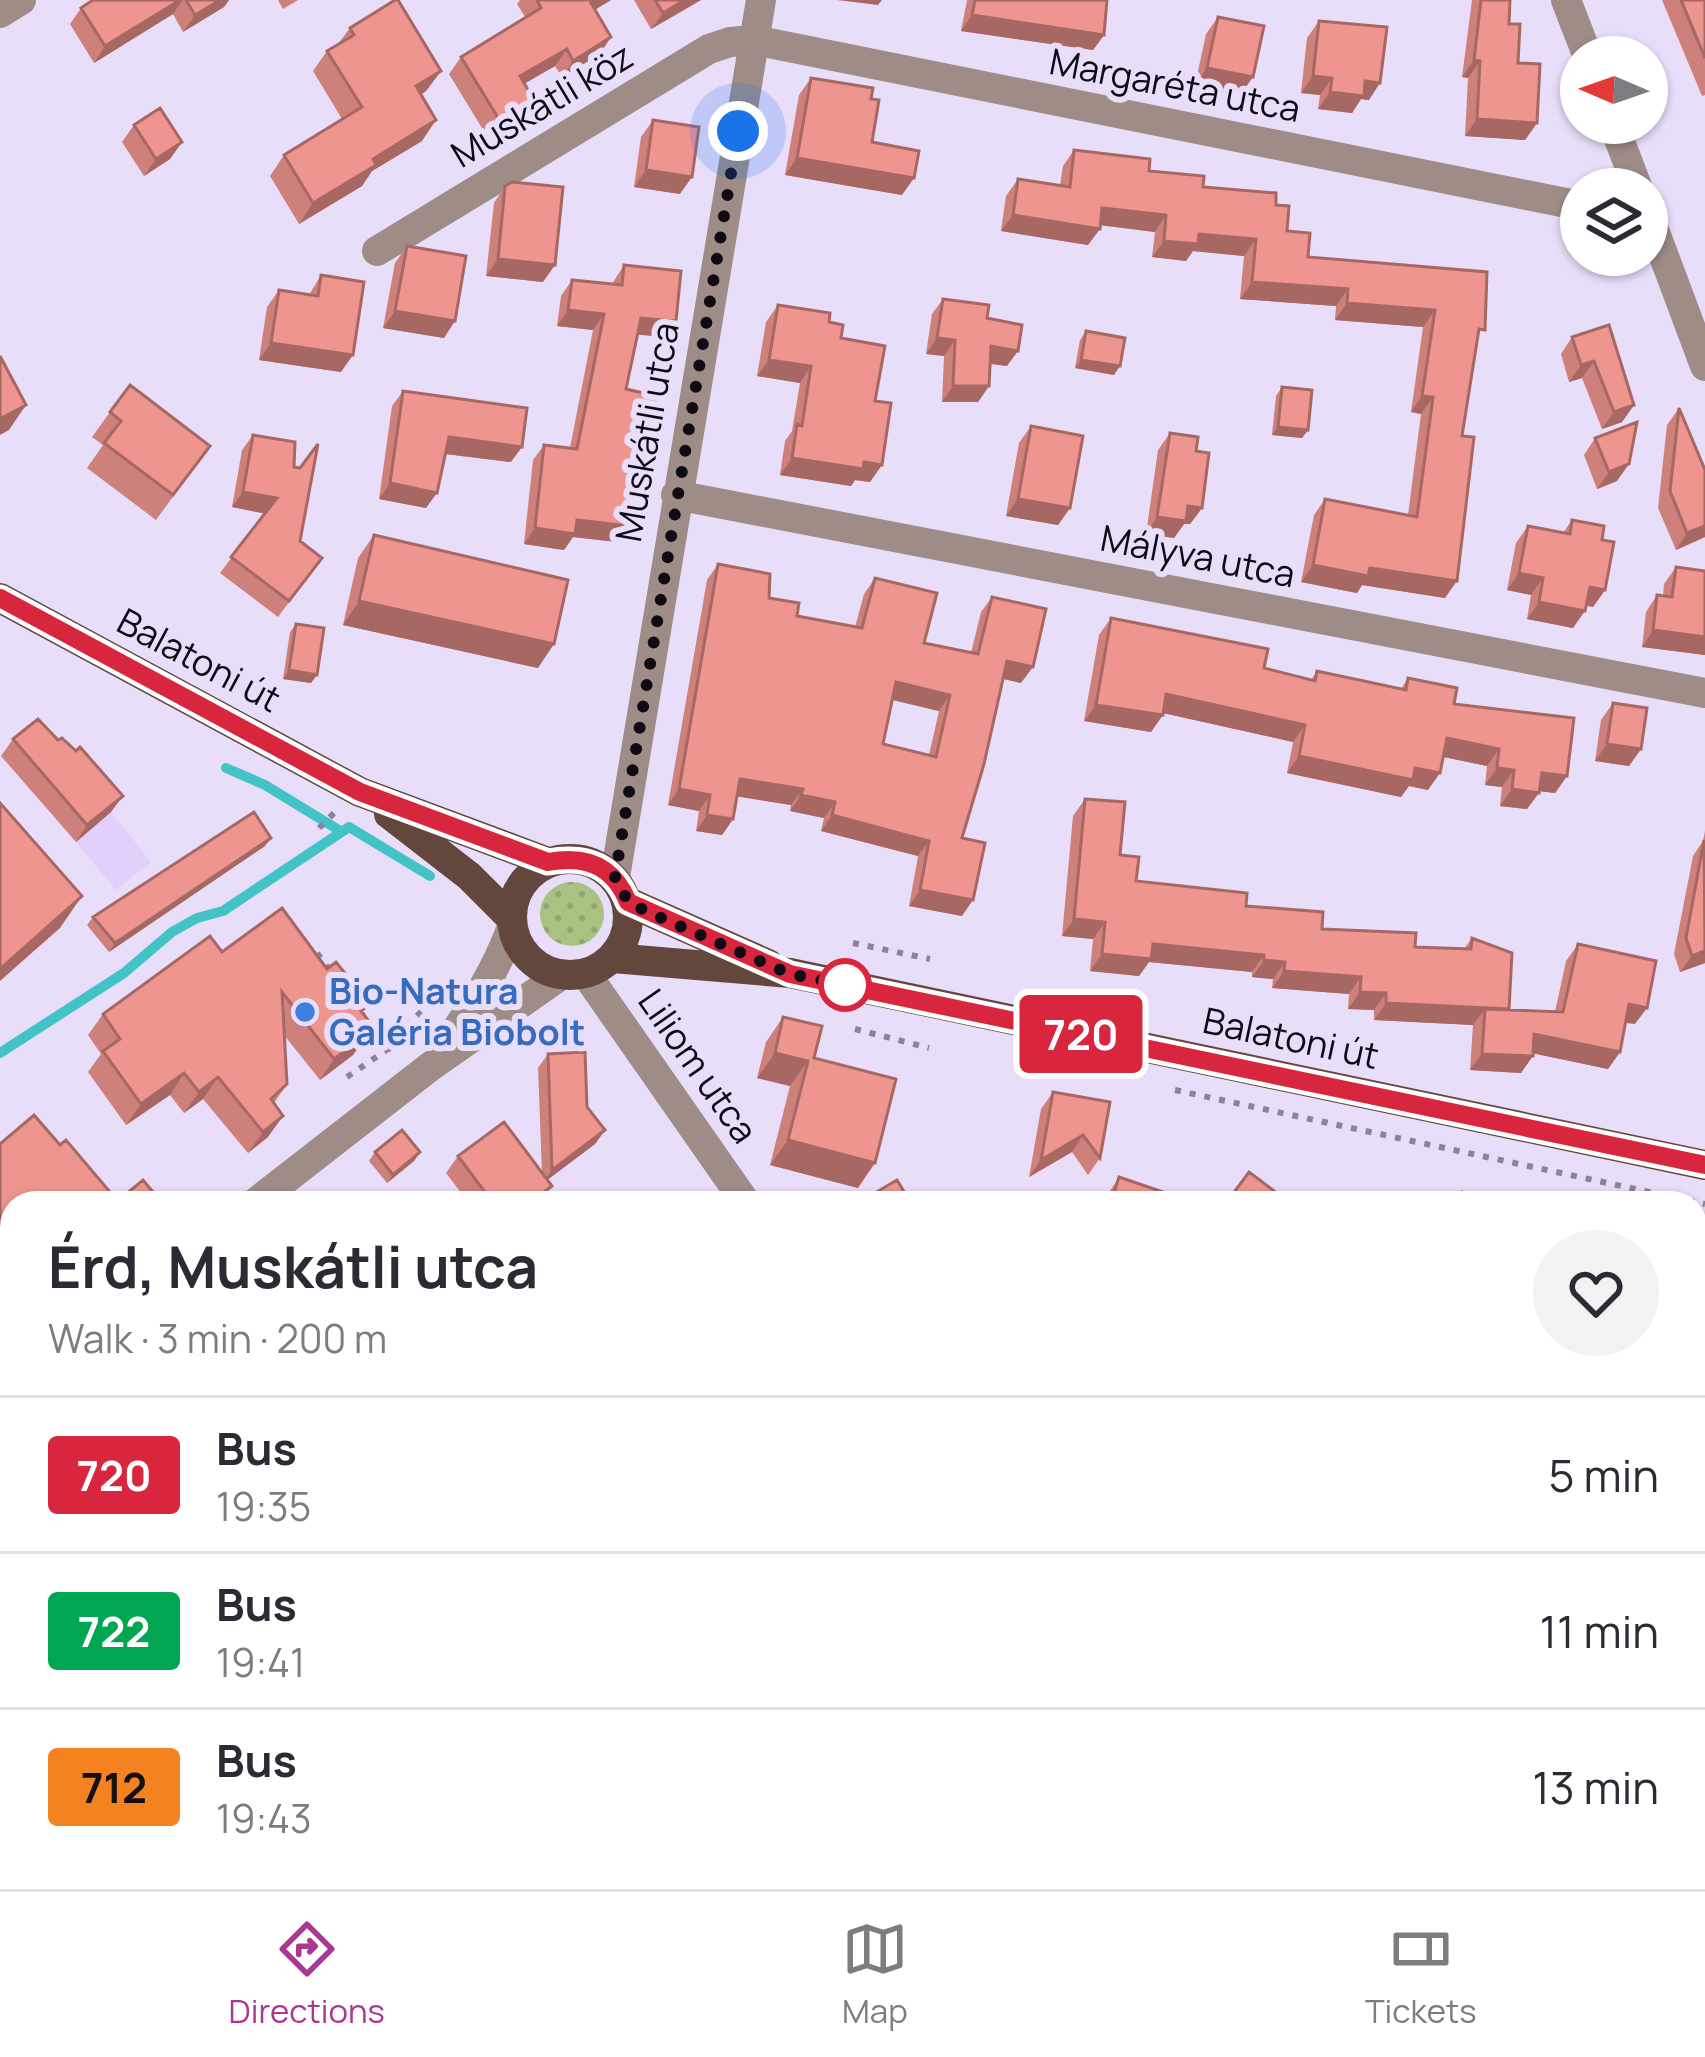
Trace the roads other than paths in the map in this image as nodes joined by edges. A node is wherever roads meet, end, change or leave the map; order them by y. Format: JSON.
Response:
{"nodes":[{"id":1,"x":21,"y":0,"type":"edge"},
{"id":2,"x":760,"y":0,"type":"edge"},
{"id":3,"x":1566,"y":0,"type":"edge"},
{"id":4,"x":0,"y":13,"type":"edge"},
{"id":5,"x":1580,"y":36,"type":"edge"},
{"id":6,"x":754,"y":40,"type":"junction"},
{"id":7,"x":1560,"y":202,"type":"edge"},
{"id":8,"x":377,"y":251,"type":"dead end"},
{"id":9,"x":1668,"y":269,"type":"edge"},
{"id":10,"x":1705,"y":366,"type":"edge"},
{"id":11,"x":676,"y":495,"type":"junction"},
{"id":12,"x":0,"y":598,"type":"edge"},
{"id":13,"x":1705,"y":693,"type":"edge"},
{"id":14,"x":348,"y":801,"type":"junction"},
{"id":15,"x":548,"y":862,"type":"junction"},
{"id":16,"x":621,"y":890,"type":"junction"},
{"id":17,"x":512,"y":923,"type":"junction"},
{"id":18,"x":587,"y":969,"type":"junction"},
{"id":19,"x":790,"y":974,"type":"junction"},
{"id":20,"x":431,"y":1066,"type":"junction"},
{"id":21,"x":1705,"y":1165,"type":"edge"},
{"id":22,"x":270,"y":1191,"type":"edge"},
{"id":23,"x":738,"y":1191,"type":"edge"}],
"edges":[{"from":1,"to":4,"type":"street"},
{"from":2,"to":6,"type":"street","name":"Muskátli utca"},
{"from":3,"to":5,"type":"street"},
{"from":6,"to":7,"type":"street","name":"Margaréta utca"},
{"from":6,"to":8,"type":"street","name":"Muskátli köz"},
{"from":6,"to":11,"type":"street","name":"Muskátli utca"},
{"from":9,"to":10,"type":"street"},
{"from":11,"to":13,"type":"street","name":"Mályva utca"},
{"from":11,"to":16,"type":"street","name":"Muskátli utca"},
{"from":12,"to":14,"type":"main road","name":"Balatoni út"},
{"from":14,"to":15,"type":"main road","name":"Balatoni út"},
{"from":14,"to":17,"type":"main road","name":"Balatoni út"},
{"from":15,"to":16,"type":"main road"},
{"from":15,"to":17,"type":"main road"},
{"from":16,"to":18,"type":"main road"},
{"from":16,"to":19,"type":"main road","name":"Balatoni út"},
{"from":17,"to":18,"type":"main road"},
{"from":17,"to":20,"type":"street"},
{"from":18,"to":19,"type":"main road","name":"Balatoni út"},
{"from":18,"to":20,"type":"street"},
{"from":18,"to":23,"type":"street","name":"Liliom utca"},
{"from":19,"to":21,"type":"main road","name":"Balatoni út"},
{"from":20,"to":22,"type":"street"}]}
